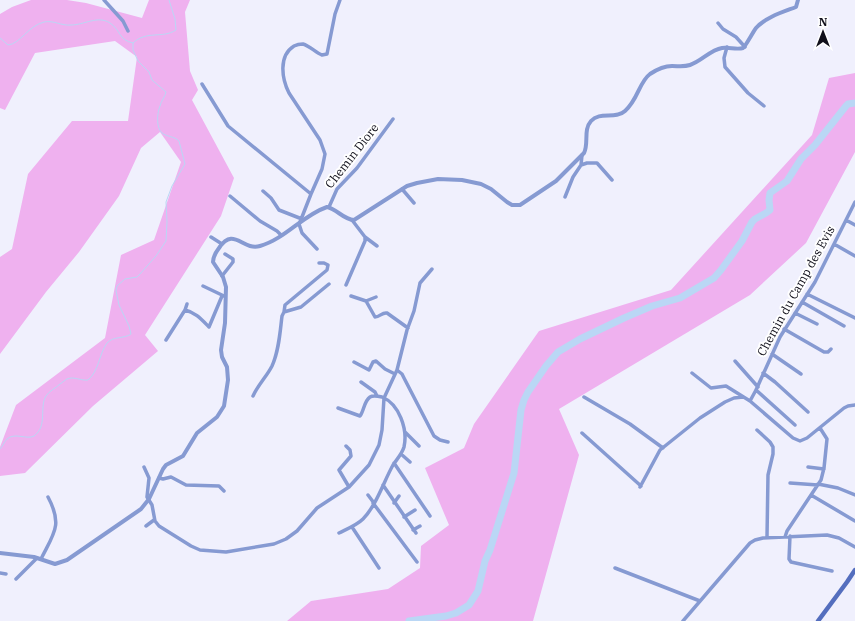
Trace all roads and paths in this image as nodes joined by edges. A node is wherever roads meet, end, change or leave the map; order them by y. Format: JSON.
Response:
{"nodes":[{"id":1,"x":104,"y":0,"type":"edge"},
{"id":2,"x":340,"y":0,"type":"edge"},
{"id":3,"x":798,"y":0,"type":"edge"},
{"id":4,"x":718,"y":23,"type":"dead end"},
{"id":5,"x":128,"y":31,"type":"dead end"},
{"id":6,"x":745,"y":46,"type":"junction"},
{"id":7,"x":727,"y":47,"type":"junction"},
{"id":8,"x":202,"y":84,"type":"dead end"},
{"id":9,"x":764,"y":106,"type":"dead end"},
{"id":10,"x":393,"y":119,"type":"dead end"},
{"id":11,"x":582,"y":155,"type":"junction"},
{"id":12,"x":580,"y":165,"type":"junction"},
{"id":13,"x":612,"y":180,"type":"dead end"},
{"id":14,"x":402,"y":189,"type":"junction"},
{"id":15,"x":263,"y":191,"type":"dead end"},
{"id":16,"x":311,"y":194,"type":"junction"},
{"id":17,"x":230,"y":196,"type":"dead end"},
{"id":18,"x":565,"y":197,"type":"dead end"},
{"id":19,"x":855,"y":202,"type":"edge"},
{"id":20,"x":414,"y":203,"type":"dead end"},
{"id":21,"x":329,"y":208,"type":"junction"},
{"id":22,"x":352,"y":220,"type":"junction"},
{"id":23,"x":846,"y":220,"type":"junction"},
{"id":24,"x":300,"y":222,"type":"junction"},
{"id":25,"x":855,"y":225,"type":"edge"},
{"id":26,"x":281,"y":235,"type":"junction"},
{"id":27,"x":211,"y":237,"type":"dead end"},
{"id":28,"x":365,"y":237,"type":"junction"},
{"id":29,"x":222,"y":244,"type":"junction"},
{"id":30,"x":834,"y":244,"type":"junction"},
{"id":31,"x":377,"y":246,"type":"dead end"},
{"id":32,"x":317,"y":249,"type":"dead end"},
{"id":33,"x":225,"y":254,"type":"dead end"},
{"id":34,"x":855,"y":256,"type":"edge"},
{"id":35,"x":319,"y":263,"type":"dead end"},
{"id":36,"x":432,"y":270,"type":"dead end"},
{"id":37,"x":222,"y":276,"type":"junction"},
{"id":38,"x":329,"y":284,"type":"dead end"},
{"id":39,"x":346,"y":285,"type":"dead end"},
{"id":40,"x":203,"y":286,"type":"dead end"},
{"id":41,"x":808,"y":294,"type":"junction"},
{"id":42,"x":351,"y":296,"type":"dead end"},
{"id":43,"x":376,"y":296,"type":"dead end"},
{"id":44,"x":224,"y":297,"type":"junction"},
{"id":45,"x":366,"y":301,"type":"junction"},
{"id":46,"x":802,"y":302,"type":"junction"},
{"id":47,"x":187,"y":304,"type":"dead end"},
{"id":48,"x":185,"y":310,"type":"junction"},
{"id":49,"x":284,"y":312,"type":"junction"},
{"id":50,"x":795,"y":313,"type":"junction"},
{"id":51,"x":855,"y":318,"type":"edge"},
{"id":52,"x":817,"y":324,"type":"dead end"},
{"id":53,"x":844,"y":326,"type":"dead end"},
{"id":54,"x":408,"y":328,"type":"junction"},
{"id":55,"x":784,"y":329,"type":"junction"},
{"id":56,"x":166,"y":340,"type":"dead end"},
{"id":57,"x":831,"y":349,"type":"dead end"},
{"id":58,"x":772,"y":354,"type":"junction"},
{"id":59,"x":735,"y":361,"type":"dead end"},
{"id":60,"x":354,"y":362,"type":"dead end"},
{"id":61,"x":396,"y":372,"type":"junction"},
{"id":62,"x":692,"y":373,"type":"dead end"},
{"id":63,"x":763,"y":373,"type":"junction"},
{"id":64,"x":801,"y":374,"type":"dead end"},
{"id":65,"x":361,"y":382,"type":"dead end"},
{"id":66,"x":757,"y":388,"type":"junction"},
{"id":67,"x":254,"y":396,"type":"dead end"},
{"id":68,"x":377,"y":396,"type":"junction"},
{"id":69,"x":584,"y":397,"type":"dead end"},
{"id":70,"x":743,"y":397,"type":"junction"},
{"id":71,"x":384,"y":398,"type":"junction"},
{"id":72,"x":750,"y":401,"type":"junction"},
{"id":73,"x":855,"y":405,"type":"edge"},
{"id":74,"x":338,"y":408,"type":"dead end"},
{"id":75,"x":808,"y":412,"type":"dead end"},
{"id":76,"x":795,"y":425,"type":"dead end"},
{"id":77,"x":820,"y":428,"type":"junction"},
{"id":78,"x":757,"y":430,"type":"dead end"},
{"id":79,"x":405,"y":432,"type":"junction"},
{"id":80,"x":582,"y":433,"type":"dead end"},
{"id":81,"x":448,"y":442,"type":"dead end"},
{"id":82,"x":346,"y":446,"type":"dead end"},
{"id":83,"x":420,"y":446,"type":"dead end"},
{"id":84,"x":663,"y":448,"type":"junction"},
{"id":85,"x":401,"y":454,"type":"junction"},
{"id":86,"x":410,"y":462,"type":"dead end"},
{"id":87,"x":394,"y":463,"type":"junction"},
{"id":88,"x":144,"y":467,"type":"dead end"},
{"id":89,"x":808,"y":467,"type":"dead end"},
{"id":90,"x":824,"y":469,"type":"junction"},
{"id":91,"x":159,"y":478,"type":"junction"},
{"id":92,"x":790,"y":483,"type":"dead end"},
{"id":93,"x":818,"y":484,"type":"junction"},
{"id":94,"x":383,"y":486,"type":"junction"},
{"id":95,"x":349,"y":487,"type":"junction"},
{"id":96,"x":224,"y":491,"type":"dead end"},
{"id":97,"x":368,"y":495,"type":"dead end"},
{"id":98,"x":811,"y":495,"type":"junction"},
{"id":99,"x":855,"y":495,"type":"edge"},
{"id":100,"x":399,"y":496,"type":"dead end"},
{"id":101,"x":48,"y":497,"type":"dead end"},
{"id":102,"x":149,"y":499,"type":"junction"},
{"id":103,"x":394,"y":502,"type":"junction"},
{"id":104,"x":373,"y":503,"type":"junction"},
{"id":105,"x":415,"y":510,"type":"dead end"},
{"id":106,"x":430,"y":516,"type":"dead end"},
{"id":107,"x":404,"y":517,"type":"junction"},
{"id":108,"x":154,"y":520,"type":"junction"},
{"id":109,"x":855,"y":521,"type":"edge"},
{"id":110,"x":146,"y":526,"type":"dead end"},
{"id":111,"x":420,"y":526,"type":"dead end"},
{"id":112,"x":352,"y":527,"type":"junction"},
{"id":113,"x":339,"y":533,"type":"dead end"},
{"id":114,"x":790,"y":536,"type":"junction"},
{"id":115,"x":767,"y":537,"type":"junction"},
{"id":116,"x":785,"y":537,"type":"junction"},
{"id":117,"x":855,"y":547,"type":"edge"},
{"id":118,"x":0,"y":553,"type":"edge"},
{"id":119,"x":39,"y":558,"type":"junction"},
{"id":120,"x":417,"y":562,"type":"dead end"},
{"id":121,"x":379,"y":568,"type":"dead end"},
{"id":122,"x":615,"y":568,"type":"dead end"},
{"id":123,"x":855,"y":570,"type":"edge"},
{"id":124,"x":832,"y":571,"type":"dead end"},
{"id":125,"x":0,"y":573,"type":"edge"},
{"id":126,"x":6,"y":574,"type":"dead end"},
{"id":127,"x":16,"y":579,"type":"dead end"},
{"id":128,"x":700,"y":601,"type":"junction"},
{"id":129,"x":683,"y":621,"type":"edge"},
{"id":130,"x":818,"y":621,"type":"edge"}],
"edges":[{"from":1,"to":5,"type":"street"},
{"from":2,"to":16,"type":"street","name":"Chemin Diore"},
{"from":3,"to":6,"type":"street"},
{"from":4,"to":6,"type":"street"},
{"from":6,"to":7,"type":"street"},
{"from":7,"to":9,"type":"street"},
{"from":7,"to":11,"type":"street"},
{"from":8,"to":16,"type":"street"},
{"from":10,"to":21,"type":"street","name":"Chemin Diore"},
{"from":11,"to":12,"type":"street"},
{"from":11,"to":14,"type":"street"},
{"from":12,"to":13,"type":"street"},
{"from":12,"to":18,"type":"street"},
{"from":14,"to":20,"type":"street"},
{"from":14,"to":22,"type":"street"},
{"from":15,"to":24,"type":"street"},
{"from":16,"to":24,"type":"street","name":"Chemin Diore"},
{"from":17,"to":26,"type":"street"},
{"from":19,"to":23,"type":"street","name":"Chemin du Camp des Evis"},
{"from":21,"to":22,"type":"street"},
{"from":21,"to":24,"type":"street"},
{"from":22,"to":28,"type":"street"},
{"from":23,"to":25,"type":"street"},
{"from":23,"to":30,"type":"street","name":"Chemin du Camp des Evis"},
{"from":24,"to":26,"type":"street"},
{"from":24,"to":32,"type":"street"},
{"from":26,"to":29,"type":"street"},
{"from":27,"to":29,"type":"street"},
{"from":28,"to":31,"type":"street"},
{"from":28,"to":39,"type":"street"},
{"from":29,"to":37,"type":"street"},
{"from":30,"to":34,"type":"street"},
{"from":30,"to":41,"type":"street","name":"Chemin du Camp des Evis"},
{"from":33,"to":37,"type":"street"},
{"from":35,"to":49,"type":"street"},
{"from":36,"to":54,"type":"street"},
{"from":37,"to":44,"type":"street"},
{"from":38,"to":49,"type":"street"},
{"from":40,"to":44,"type":"street"},
{"from":41,"to":46,"type":"street","name":"Chemin du Camp des Evis"},
{"from":41,"to":51,"type":"street"},
{"from":42,"to":45,"type":"street"},
{"from":43,"to":45,"type":"street"},
{"from":44,"to":48,"type":"street"},
{"from":44,"to":91,"type":"street"},
{"from":45,"to":54,"type":"street"},
{"from":46,"to":50,"type":"street","name":"Chemin du Camp des Evis"},
{"from":46,"to":53,"type":"street"},
{"from":47,"to":48,"type":"street"},
{"from":48,"to":56,"type":"street"},
{"from":49,"to":67,"type":"street"},
{"from":50,"to":52,"type":"street"},
{"from":50,"to":55,"type":"street","name":"Chemin du Camp des Evis"},
{"from":54,"to":61,"type":"street"},
{"from":55,"to":57,"type":"street"},
{"from":55,"to":58,"type":"street","name":"Chemin du Camp des Evis"},
{"from":58,"to":63,"type":"street","name":"Chemin du Camp des Evis"},
{"from":58,"to":64,"type":"street"},
{"from":59,"to":66,"type":"street"},
{"from":60,"to":61,"type":"street"},
{"from":61,"to":71,"type":"street"},
{"from":61,"to":81,"type":"street"},
{"from":62,"to":70,"type":"street"},
{"from":63,"to":66,"type":"street","name":"Chemin du Camp des Evis"},
{"from":63,"to":75,"type":"street"},
{"from":65,"to":68,"type":"street"},
{"from":66,"to":72,"type":"street","name":"Chemin du Camp des Evis"},
{"from":66,"to":76,"type":"street"},
{"from":68,"to":71,"type":"street"},
{"from":68,"to":74,"type":"street"},
{"from":69,"to":84,"type":"street"},
{"from":70,"to":72,"type":"street"},
{"from":70,"to":84,"type":"street"},
{"from":71,"to":79,"type":"street"},
{"from":71,"to":95,"type":"street"},
{"from":72,"to":77,"type":"street"},
{"from":73,"to":77,"type":"street"},
{"from":77,"to":90,"type":"street"},
{"from":78,"to":115,"type":"street"},
{"from":79,"to":83,"type":"street"},
{"from":79,"to":85,"type":"street"},
{"from":80,"to":84,"type":"street"},
{"from":82,"to":95,"type":"street"},
{"from":85,"to":86,"type":"street"},
{"from":85,"to":87,"type":"street"},
{"from":87,"to":94,"type":"street"},
{"from":87,"to":106,"type":"street"},
{"from":88,"to":102,"type":"street"},
{"from":89,"to":90,"type":"street"},
{"from":90,"to":93,"type":"street"},
{"from":91,"to":96,"type":"street"},
{"from":91,"to":102,"type":"street"},
{"from":92,"to":93,"type":"street"},
{"from":93,"to":98,"type":"street"},
{"from":93,"to":99,"type":"street"},
{"from":94,"to":103,"type":"street"},
{"from":94,"to":104,"type":"street"},
{"from":95,"to":108,"type":"street"},
{"from":97,"to":104,"type":"street"},
{"from":98,"to":109,"type":"street"},
{"from":98,"to":116,"type":"street"},
{"from":100,"to":103,"type":"street"},
{"from":101,"to":119,"type":"street"},
{"from":102,"to":108,"type":"street"},
{"from":102,"to":119,"type":"street"},
{"from":103,"to":107,"type":"street"},
{"from":104,"to":112,"type":"street"},
{"from":104,"to":120,"type":"street"},
{"from":105,"to":107,"type":"street"},
{"from":107,"to":111,"type":"street"},
{"from":108,"to":110,"type":"street"},
{"from":112,"to":113,"type":"street"},
{"from":112,"to":121,"type":"street"},
{"from":114,"to":116,"type":"street"},
{"from":114,"to":117,"type":"street"},
{"from":114,"to":124,"type":"street"},
{"from":115,"to":116,"type":"street"},
{"from":115,"to":128,"type":"street"},
{"from":118,"to":119,"type":"street"},
{"from":119,"to":127,"type":"street"},
{"from":122,"to":128,"type":"street"},
{"from":123,"to":130,"type":"main road"},
{"from":125,"to":126,"type":"street"},
{"from":128,"to":129,"type":"street"}]}
